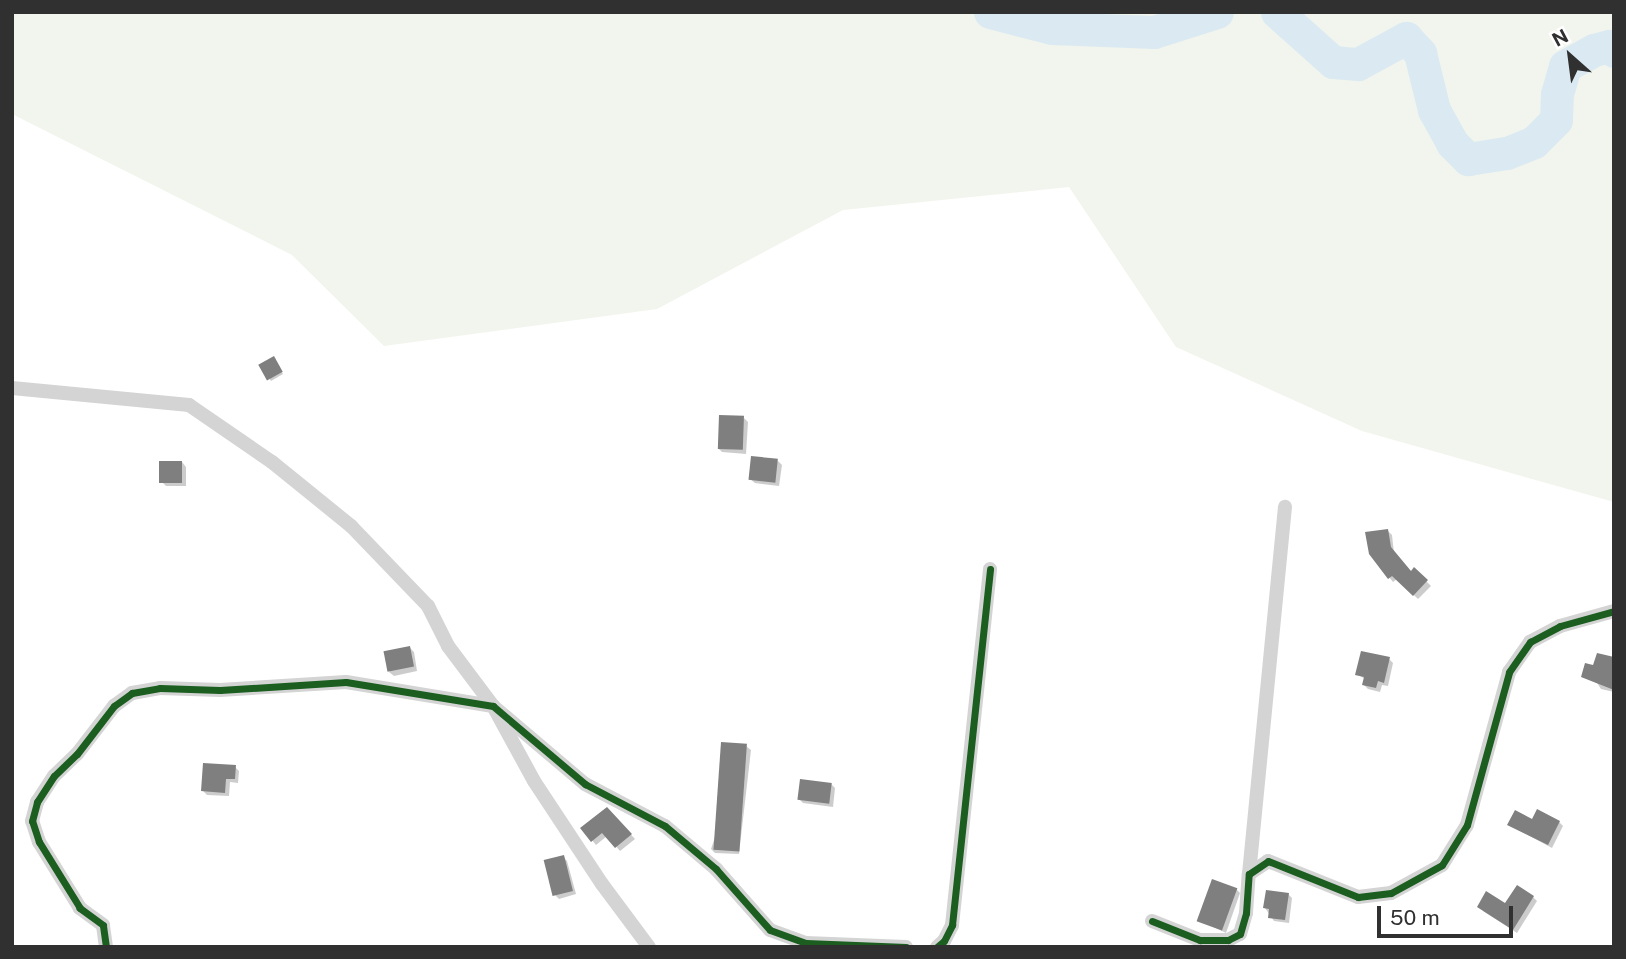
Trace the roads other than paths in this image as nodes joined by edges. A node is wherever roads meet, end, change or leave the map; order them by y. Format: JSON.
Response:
{"nodes":[{"id":1,"x":12,"y":388,"type":"edge"},
{"id":2,"x":1284,"y":507,"type":"dead end"},
{"id":3,"x":990,"y":569,"type":"dead end"},
{"id":4,"x":1614,"y":611,"type":"edge"},
{"id":5,"x":493,"y":706,"type":"junction"},
{"id":6,"x":1248,"y":874,"type":"junction"},
{"id":7,"x":1152,"y":921,"type":"dead end"},
{"id":8,"x":106,"y":947,"type":"edge"},
{"id":9,"x":649,"y":947,"type":"edge"},
{"id":10,"x":906,"y":947,"type":"edge"},
{"id":11,"x":937,"y":947,"type":"edge"}],
"edges":[{"from":1,"to":5,"type":"street"},
{"from":2,"to":6,"type":"street"},
{"from":3,"to":11,"type":"street"},
{"from":4,"to":6,"type":"street"},
{"from":5,"to":8,"type":"street"},
{"from":5,"to":9,"type":"street"},
{"from":5,"to":10,"type":"street"},
{"from":6,"to":7,"type":"street"}]}
